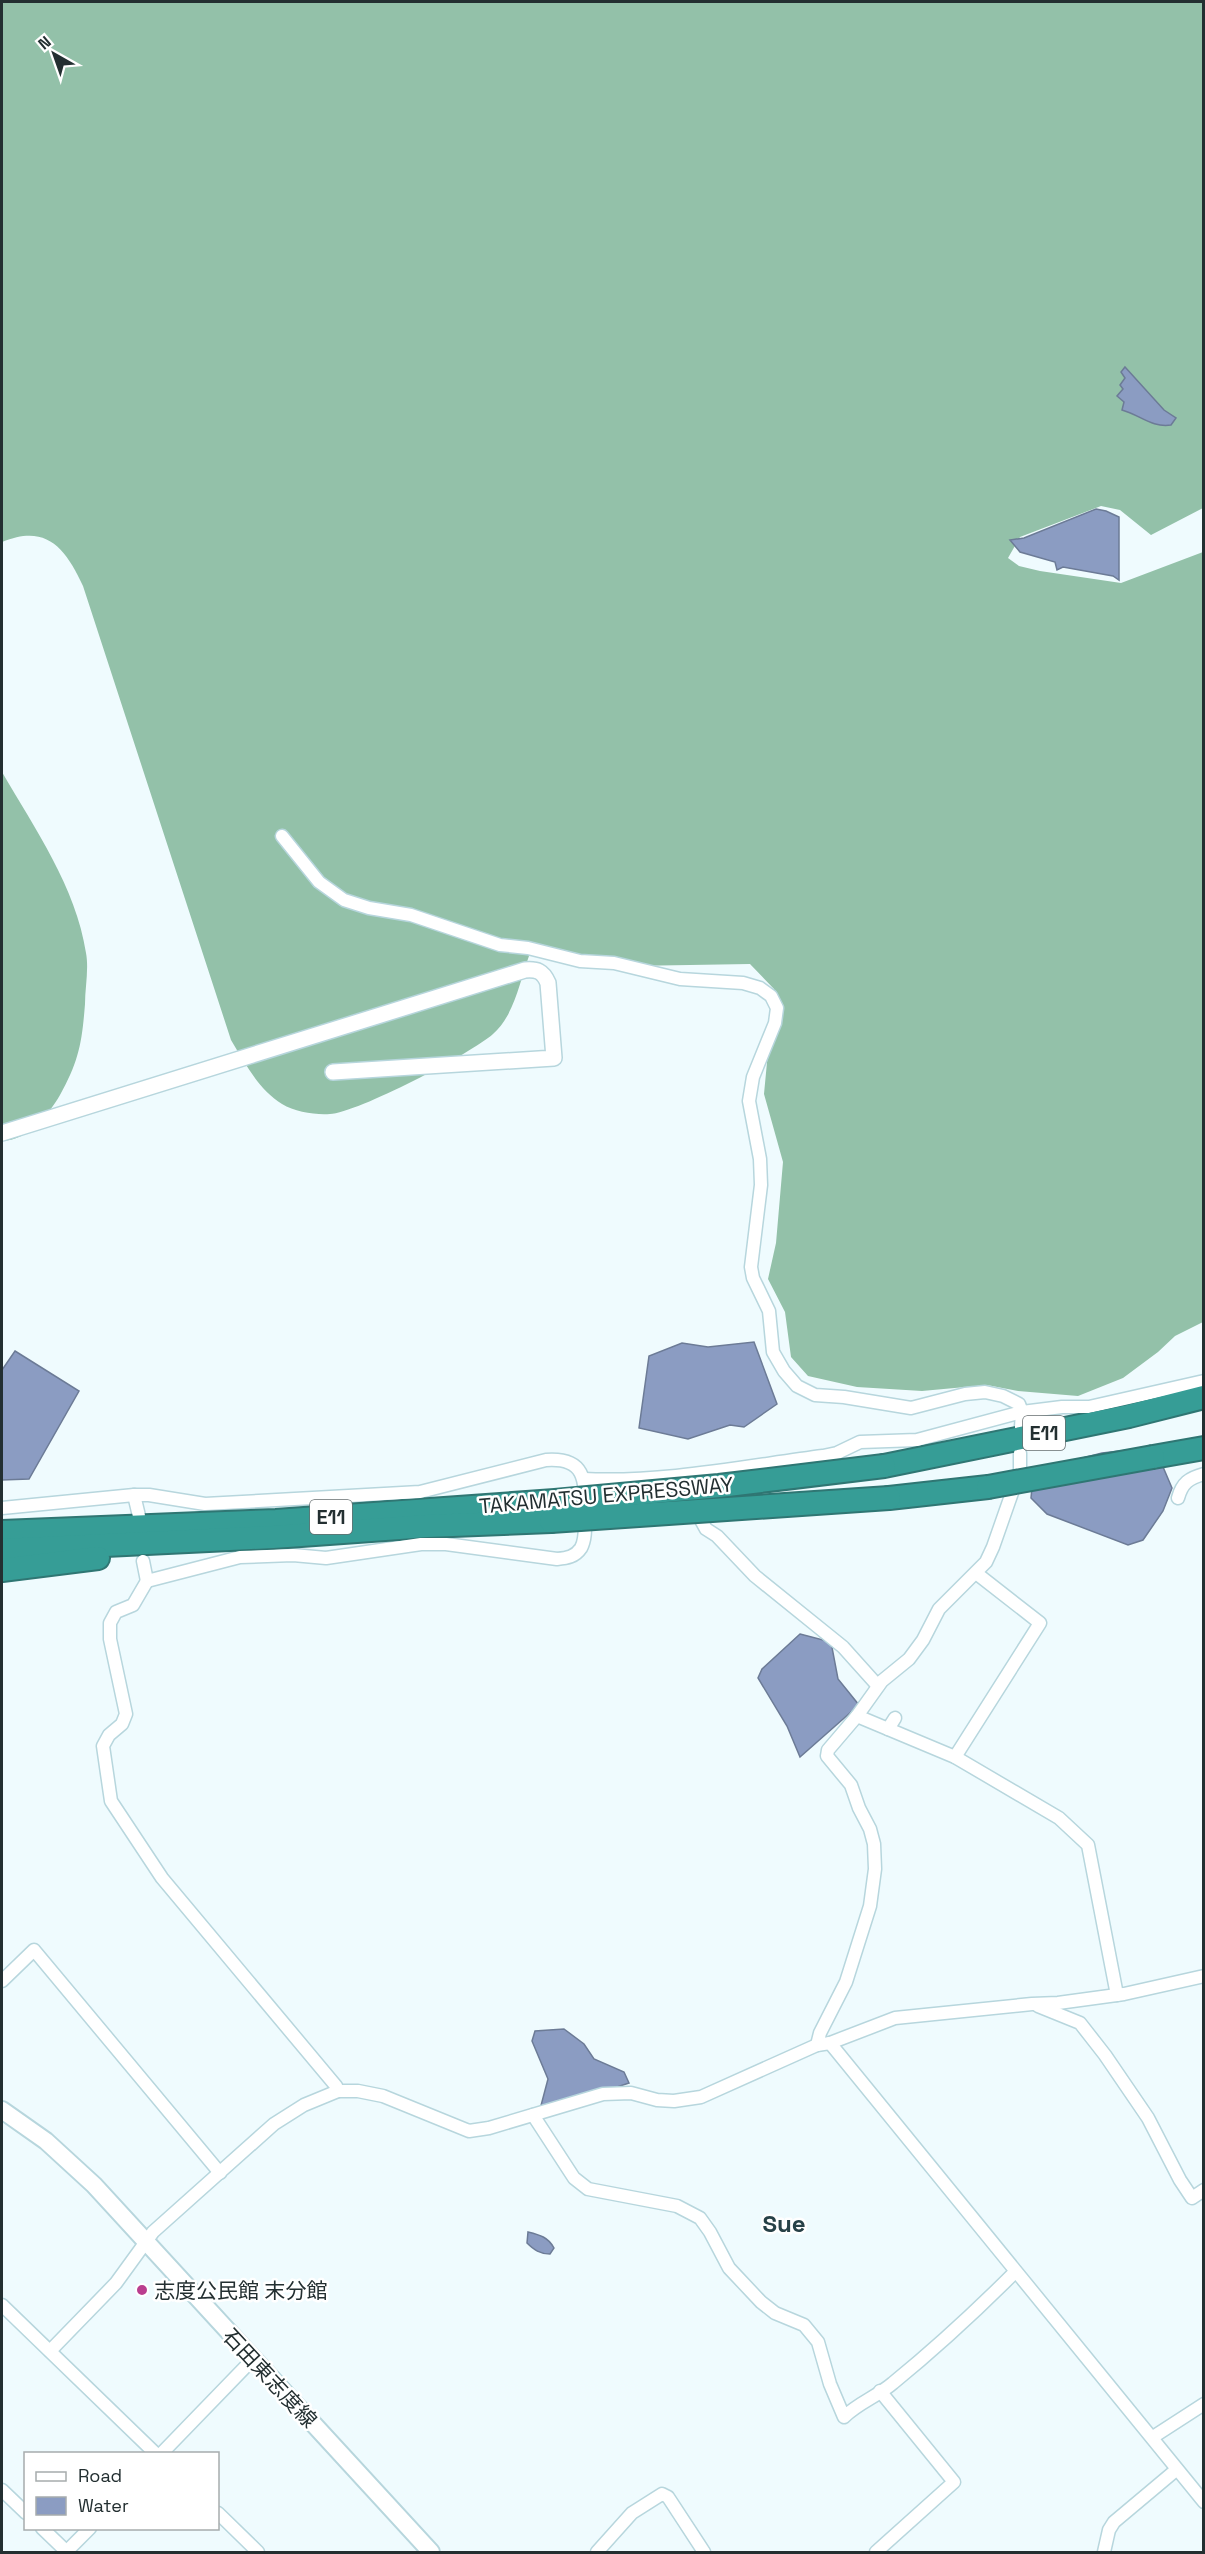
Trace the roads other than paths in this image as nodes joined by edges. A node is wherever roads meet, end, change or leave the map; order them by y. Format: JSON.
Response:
{"nodes":[{"id":1,"x":282,"y":836,"type":"dead end"},
{"id":2,"x":333,"y":1072,"type":"dead end"},
{"id":3,"x":2,"y":1133,"type":"edge"},
{"id":4,"x":1203,"y":1381,"type":"edge"},
{"id":5,"x":1203,"y":1397,"type":"edge"},
{"id":6,"x":1022,"y":1412,"type":"junction"},
{"id":7,"x":1021,"y":1426,"type":"dead end"},
{"id":8,"x":1203,"y":1448,"type":"edge"},
{"id":9,"x":1020,"y":1454,"type":"dead end"},
{"id":10,"x":697,"y":1472,"type":"junction"},
{"id":11,"x":1203,"y":1474,"type":"edge"},
{"id":12,"x":584,"y":1479,"type":"junction"},
{"id":13,"x":134,"y":1495,"type":"junction"},
{"id":14,"x":1178,"y":1498,"type":"dead end"},
{"id":15,"x":2,"y":1508,"type":"edge"},
{"id":16,"x":553,"y":1511,"type":"junction"},
{"id":17,"x":139,"y":1516,"type":"dead end"},
{"id":18,"x":2,"y":1532,"type":"edge"},
{"id":19,"x":107,"y":1543,"type":"junction"},
{"id":20,"x":52,"y":1548,"type":"junction"},
{"id":21,"x":2,"y":1550,"type":"edge"},
{"id":22,"x":143,"y":1561,"type":"dead end"},
{"id":23,"x":2,"y":1570,"type":"edge"},
{"id":24,"x":976,"y":1573,"type":"junction"},
{"id":25,"x":147,"y":1581,"type":"junction"},
{"id":26,"x":878,"y":1686,"type":"junction"},
{"id":27,"x":857,"y":1716,"type":"junction"},
{"id":28,"x":895,"y":1718,"type":"dead end"},
{"id":29,"x":888,"y":1729,"type":"junction"},
{"id":30,"x":955,"y":1757,"type":"junction"},
{"id":31,"x":1203,"y":1976,"type":"edge"},
{"id":32,"x":2,"y":1981,"type":"edge"},
{"id":33,"x":1117,"y":1995,"type":"junction"},
{"id":34,"x":1032,"y":2004,"type":"junction"},
{"id":35,"x":830,"y":2043,"type":"junction"},
{"id":36,"x":817,"y":2045,"type":"junction"},
{"id":37,"x":338,"y":2091,"type":"junction"},
{"id":38,"x":2,"y":2111,"type":"edge"},
{"id":39,"x":533,"y":2115,"type":"junction"},
{"id":40,"x":220,"y":2173,"type":"junction"},
{"id":41,"x":1203,"y":2190,"type":"edge"},
{"id":42,"x":146,"y":2242,"type":"junction"},
{"id":43,"x":1015,"y":2272,"type":"junction"},
{"id":44,"x":2,"y":2305,"type":"edge"},
{"id":45,"x":50,"y":2352,"type":"junction"},
{"id":46,"x":253,"y":2359,"type":"junction"},
{"id":47,"x":880,"y":2391,"type":"junction"},
{"id":48,"x":1203,"y":2404,"type":"edge"},
{"id":49,"x":1153,"y":2437,"type":"junction"},
{"id":50,"x":154,"y":2452,"type":"edge"},
{"id":51,"x":163,"y":2452,"type":"edge"},
{"id":52,"x":1176,"y":2470,"type":"junction"},
{"id":53,"x":2,"y":2490,"type":"edge"},
{"id":54,"x":1203,"y":2502,"type":"edge"},
{"id":55,"x":24,"y":2511,"type":"edge"},
{"id":56,"x":219,"y":2514,"type":"edge"},
{"id":57,"x":43,"y":2530,"type":"edge"},
{"id":58,"x":89,"y":2530,"type":"edge"},
{"id":59,"x":66,"y":2552,"type":"edge"},
{"id":60,"x":255,"y":2552,"type":"edge"},
{"id":61,"x":431,"y":2553,"type":"edge"},
{"id":62,"x":597,"y":2553,"type":"edge"},
{"id":63,"x":704,"y":2553,"type":"edge"},
{"id":64,"x":876,"y":2553,"type":"edge"},
{"id":65,"x":1104,"y":2553,"type":"edge"}],
"edges":[{"from":1,"to":6,"type":"street"},
{"from":2,"to":3,"type":"street"},
{"from":4,"to":6,"type":"street"},
{"from":5,"to":16,"type":"highway","name":"TAKAMATSU EXPRESSWAY","number":"E11","bridge":true},
{"from":6,"to":7,"type":"street"},
{"from":6,"to":10,"type":"street"},
{"from":8,"to":16,"type":"highway","name":"TAKAMATSU EXPRESSWAY","number":"E11","bridge":true},
{"from":9,"to":24,"type":"street"},
{"from":10,"to":12,"type":"street"},
{"from":10,"to":26,"type":"street"},
{"from":11,"to":14,"type":"street"},
{"from":12,"to":13,"type":"street"},
{"from":12,"to":25,"type":"street"},
{"from":13,"to":15,"type":"street"},
{"from":13,"to":17,"type":"street"},
{"from":16,"to":19,"type":"highway","name":"TAKAMATSU EXPRESSWAY","number":"E11"},
{"from":16,"to":19,"type":"highway","name":"TAKAMATSU EXPRESSWAY","number":"E11"},
{"from":18,"to":20,"type":"highway","name":"TAKAMATSU EXPRESSWAY","number":"E11"},
{"from":19,"to":20,"type":"highway"},
{"from":19,"to":20,"type":"highway","name":"TAKAMATSU EXPRESSWAY","number":"E11"},
{"from":20,"to":21,"type":"highway","name":"TAKAMATSU EXPRESSWAY","number":"E11"},
{"from":20,"to":23,"type":"highway"},
{"from":22,"to":25,"type":"street"},
{"from":24,"to":26,"type":"street"},
{"from":24,"to":30,"type":"street"},
{"from":25,"to":37,"type":"street"},
{"from":26,"to":27,"type":"street"},
{"from":27,"to":29,"type":"street"},
{"from":27,"to":36,"type":"street"},
{"from":28,"to":29,"type":"street"},
{"from":29,"to":30,"type":"street"},
{"from":30,"to":33,"type":"street"},
{"from":31,"to":33,"type":"street"},
{"from":32,"to":40,"type":"street"},
{"from":33,"to":34,"type":"street"},
{"from":34,"to":35,"type":"street"},
{"from":34,"to":41,"type":"street"},
{"from":35,"to":36,"type":"street"},
{"from":35,"to":43,"type":"street"},
{"from":36,"to":39,"type":"street"},
{"from":37,"to":39,"type":"street"},
{"from":37,"to":40,"type":"street"},
{"from":38,"to":42,"type":"main road","name":"石田東志度線"},
{"from":39,"to":47,"type":"street"},
{"from":40,"to":42,"type":"street"},
{"from":42,"to":45,"type":"street"},
{"from":42,"to":46,"type":"main road","name":"石田東志度線"},
{"from":43,"to":47,"type":"street"},
{"from":43,"to":49,"type":"street"},
{"from":44,"to":45,"type":"street"},
{"from":45,"to":50,"type":"street"},
{"from":46,"to":51,"type":"street"},
{"from":46,"to":61,"type":"main road","name":"石田東志度線"},
{"from":47,"to":64,"type":"street"},
{"from":48,"to":49,"type":"street"},
{"from":49,"to":52,"type":"street"},
{"from":52,"to":54,"type":"street"},
{"from":52,"to":65,"type":"street"},
{"from":53,"to":55,"type":"street"},
{"from":56,"to":60,"type":"street"},
{"from":57,"to":59,"type":"street"},
{"from":58,"to":59,"type":"street"},
{"from":62,"to":63,"type":"street"}]}
